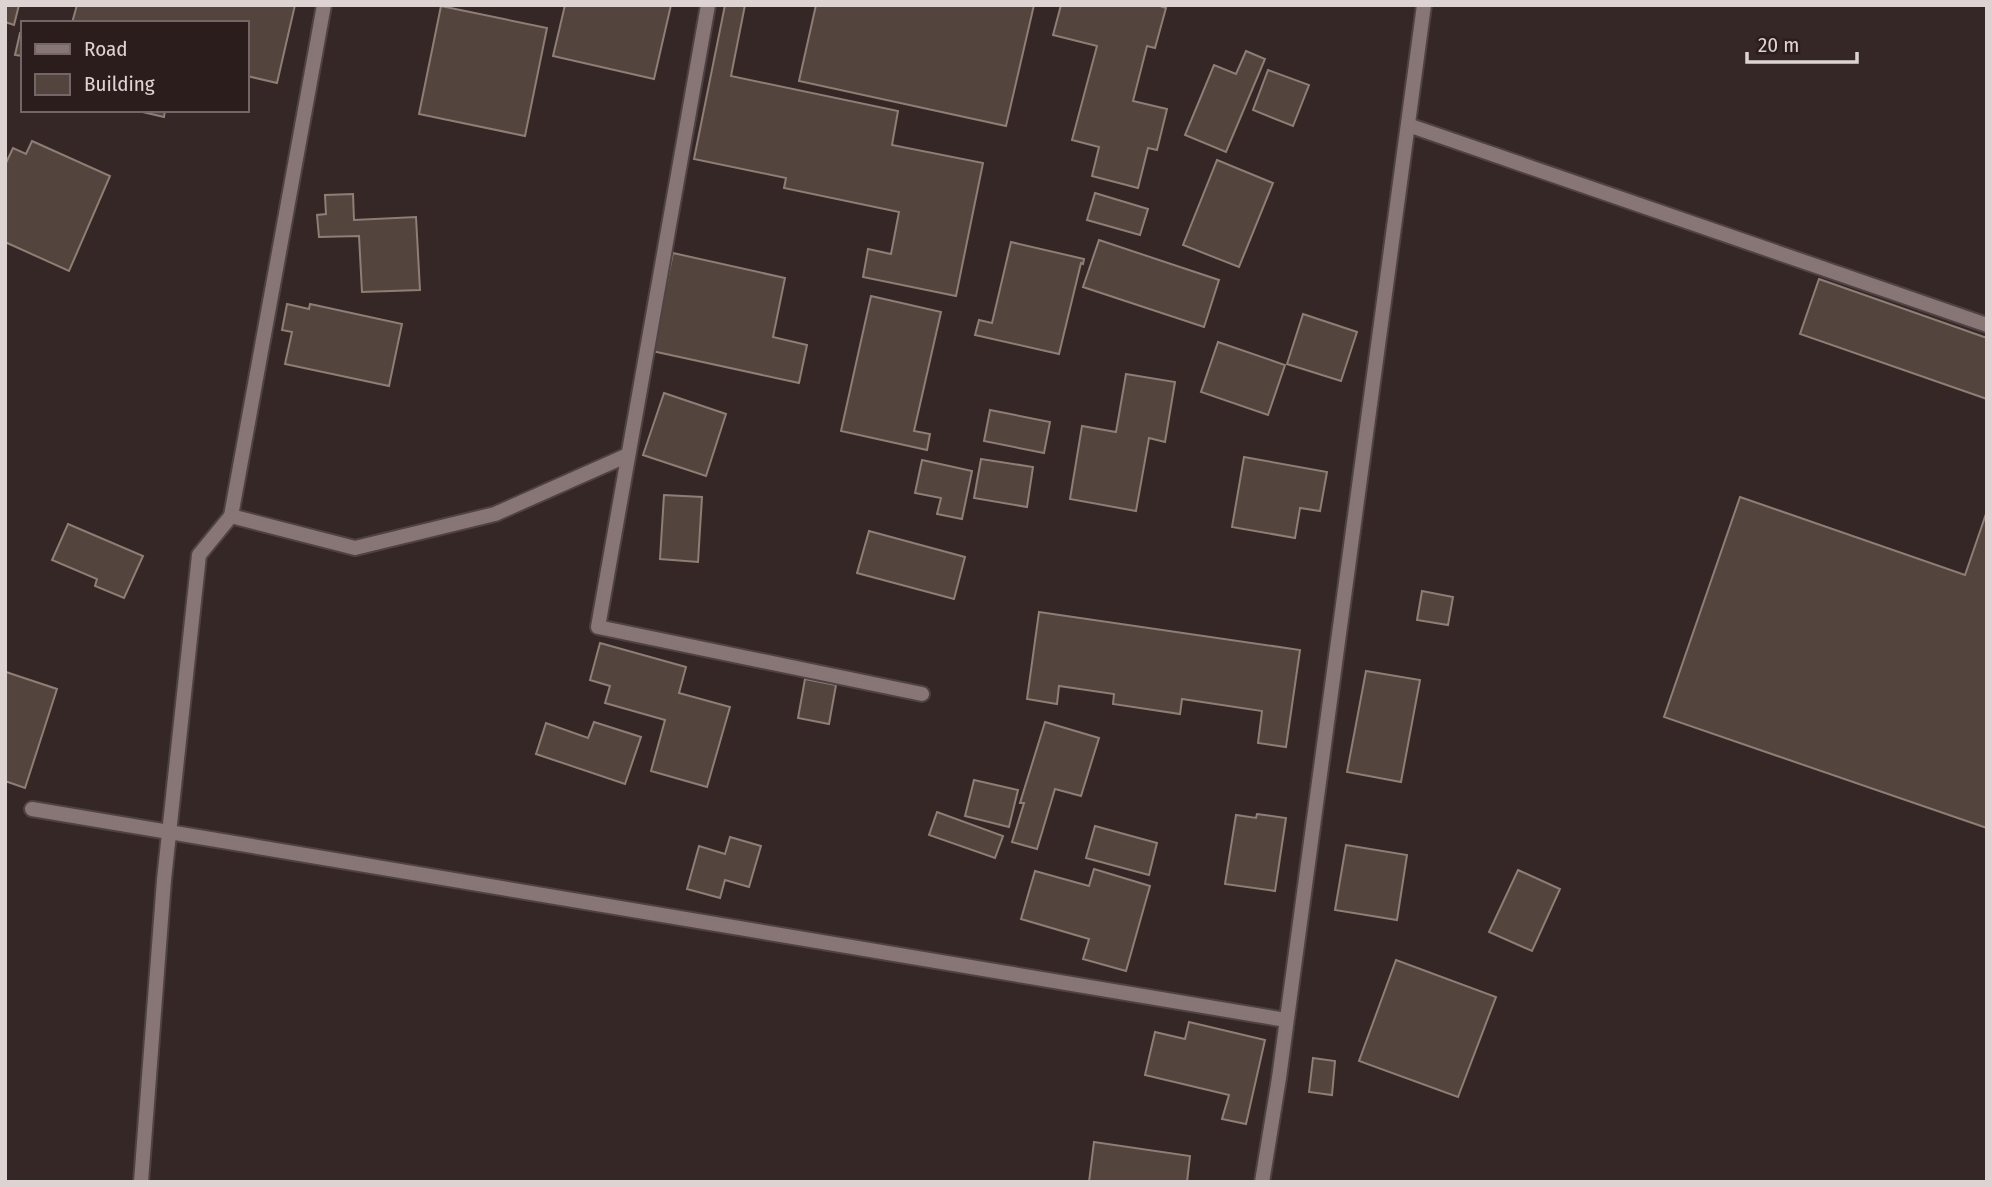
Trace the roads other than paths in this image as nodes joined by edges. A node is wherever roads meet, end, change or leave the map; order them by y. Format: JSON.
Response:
{"nodes":[{"id":1,"x":324,"y":5,"type":"edge"},
{"id":2,"x":708,"y":5,"type":"edge"},
{"id":3,"x":1424,"y":5,"type":"edge"},
{"id":4,"x":1408,"y":125,"type":"junction"},
{"id":5,"x":1987,"y":325,"type":"edge"},
{"id":6,"x":628,"y":455,"type":"junction"},
{"id":7,"x":231,"y":516,"type":"junction"},
{"id":8,"x":922,"y":694,"type":"dead end"},
{"id":9,"x":32,"y":809,"type":"dead end"},
{"id":10,"x":169,"y":832,"type":"junction"},
{"id":11,"x":1286,"y":1020,"type":"junction"},
{"id":12,"x":141,"y":1182,"type":"edge"},
{"id":13,"x":1262,"y":1182,"type":"edge"}],
"edges":[{"from":1,"to":7,"type":"street"},
{"from":2,"to":6,"type":"street"},
{"from":3,"to":4,"type":"street"},
{"from":4,"to":5,"type":"street"},
{"from":4,"to":11,"type":"street"},
{"from":6,"to":7,"type":"street"},
{"from":6,"to":8,"type":"street"},
{"from":7,"to":10,"type":"street"},
{"from":9,"to":10,"type":"street"},
{"from":10,"to":11,"type":"street"},
{"from":10,"to":12,"type":"street"},
{"from":11,"to":13,"type":"street"}]}
